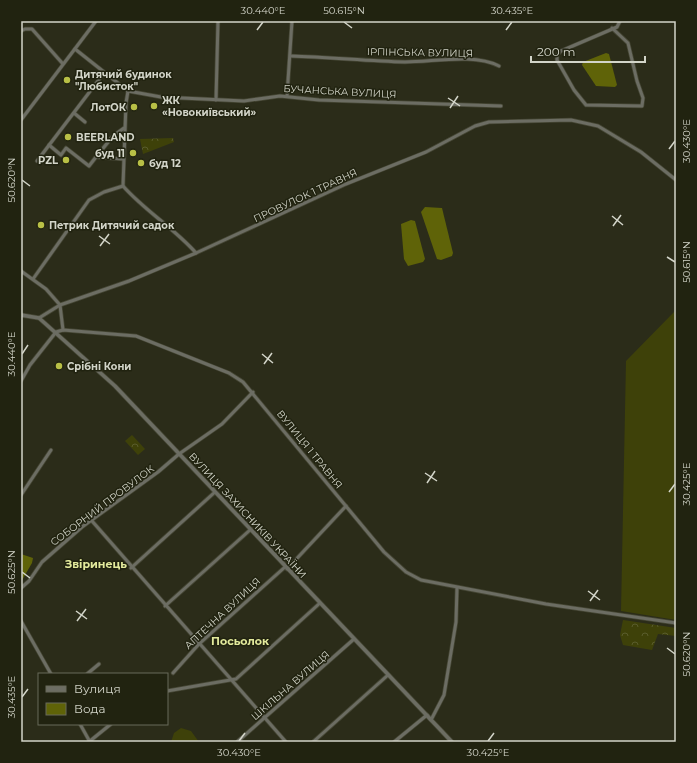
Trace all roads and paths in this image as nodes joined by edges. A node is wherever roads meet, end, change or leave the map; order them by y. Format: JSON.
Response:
{"nodes":[{"id":1,"x":96,"y":21,"type":"edge"},
{"id":2,"x":218,"y":21,"type":"edge"},
{"id":3,"x":292,"y":21,"type":"edge"},
{"id":4,"x":620,"y":21,"type":"edge"},
{"id":5,"x":612,"y":28,"type":"junction"},
{"id":6,"x":21,"y":31,"type":"edge"},
{"id":7,"x":75,"y":49,"type":"junction"},
{"id":8,"x":291,"y":56,"type":"junction"},
{"id":9,"x":63,"y":64,"type":"junction"},
{"id":10,"x":500,"y":66,"type":"dead end"},
{"id":11,"x":104,"y":73,"type":"junction"},
{"id":12,"x":128,"y":91,"type":"junction"},
{"id":13,"x":287,"y":96,"type":"junction"},
{"id":14,"x":216,"y":100,"type":"junction"},
{"id":15,"x":501,"y":106,"type":"dead end"},
{"id":16,"x":74,"y":113,"type":"junction"},
{"id":17,"x":21,"y":120,"type":"edge"},
{"id":18,"x":86,"y":122,"type":"dead end"},
{"id":19,"x":124,"y":128,"type":"junction"},
{"id":20,"x":49,"y":145,"type":"junction"},
{"id":21,"x":96,"y":157,"type":"junction"},
{"id":22,"x":123,"y":159,"type":"junction"},
{"id":23,"x":37,"y":161,"type":"dead end"},
{"id":24,"x":676,"y":180,"type":"edge"},
{"id":25,"x":123,"y":186,"type":"junction"},
{"id":26,"x":196,"y":253,"type":"junction"},
{"id":27,"x":21,"y":271,"type":"edge"},
{"id":28,"x":33,"y":279,"type":"junction"},
{"id":29,"x":60,"y":305,"type":"junction"},
{"id":30,"x":21,"y":315,"type":"edge"},
{"id":31,"x":39,"y":318,"type":"junction"},
{"id":32,"x":63,"y":330,"type":"junction"},
{"id":33,"x":56,"y":332,"type":"junction"},
{"id":34,"x":21,"y":381,"type":"edge"},
{"id":35,"x":253,"y":392,"type":"junction"},
{"id":36,"x":52,"y":450,"type":"dead end"},
{"id":37,"x":179,"y":454,"type":"junction"},
{"id":38,"x":215,"y":492,"type":"junction"},
{"id":39,"x":21,"y":495,"type":"edge"},
{"id":40,"x":346,"y":506,"type":"junction"},
{"id":41,"x":92,"y":521,"type":"junction"},
{"id":42,"x":250,"y":530,"type":"junction"},
{"id":43,"x":131,"y":568,"type":"junction"},
{"id":44,"x":286,"y":568,"type":"junction"},
{"id":45,"x":21,"y":588,"type":"edge"},
{"id":46,"x":457,"y":588,"type":"junction"},
{"id":47,"x":320,"y":603,"type":"junction"},
{"id":48,"x":165,"y":606,"type":"junction"},
{"id":49,"x":21,"y":621,"type":"edge"},
{"id":50,"x":676,"y":623,"type":"edge"},
{"id":51,"x":354,"y":639,"type":"junction"},
{"id":52,"x":199,"y":644,"type":"junction"},
{"id":53,"x":99,"y":664,"type":"dead end"},
{"id":54,"x":51,"y":673,"type":"edge"},
{"id":55,"x":88,"y":673,"type":"edge"},
{"id":56,"x":173,"y":673,"type":"dead end"},
{"id":57,"x":388,"y":675,"type":"junction"},
{"id":58,"x":229,"y":679,"type":"junction"},
{"id":59,"x":168,"y":691,"type":"edge"},
{"id":60,"x":426,"y":716,"type":"junction"},
{"id":61,"x":264,"y":718,"type":"junction"},
{"id":62,"x":431,"y":720,"type":"junction"},
{"id":63,"x":81,"y":725,"type":"edge"},
{"id":64,"x":110,"y":725,"type":"edge"},
{"id":65,"x":90,"y":741,"type":"edge"},
{"id":66,"x":237,"y":742,"type":"edge"},
{"id":67,"x":286,"y":742,"type":"edge"},
{"id":68,"x":312,"y":742,"type":"edge"},
{"id":69,"x":394,"y":742,"type":"edge"},
{"id":70,"x":452,"y":742,"type":"edge"}],
"edges":[{"from":1,"to":7,"type":"street"},
{"from":2,"to":14,"type":"street"},
{"from":3,"to":8,"type":"street"},
{"from":4,"to":5,"type":"street"},
{"from":5,"to":5,"type":"street"},
{"from":6,"to":9,"type":"street"},
{"from":7,"to":9,"type":"street"},
{"from":7,"to":11,"type":"street","name":"БУЧАНСЬКА ВУЛИЦЯ"},
{"from":8,"to":10,"type":"street","name":"ІРПІНСЬКА ВУЛИЦЯ"},
{"from":8,"to":13,"type":"street"},
{"from":9,"to":17,"type":"street"},
{"from":11,"to":12,"type":"street","name":"БУЧАНСЬКА ВУЛИЦЯ"},
{"from":11,"to":16,"type":"street"},
{"from":12,"to":14,"type":"street","name":"БУЧАНСЬКА ВУЛИЦЯ"},
{"from":12,"to":19,"type":"street"},
{"from":13,"to":14,"type":"street","name":"БУЧАНСЬКА ВУЛИЦЯ"},
{"from":13,"to":15,"type":"street","name":"БУЧАНСЬКА ВУЛИЦЯ"},
{"from":16,"to":18,"type":"street"},
{"from":16,"to":20,"type":"street"},
{"from":19,"to":21,"type":"street"},
{"from":19,"to":22,"type":"street"},
{"from":20,"to":21,"type":"street"},
{"from":20,"to":23,"type":"street"},
{"from":21,"to":22,"type":"street"},
{"from":22,"to":25,"type":"street"},
{"from":24,"to":26,"type":"street","name":"ПРОВУЛОК 1 ТРАВНЯ"},
{"from":25,"to":26,"type":"street"},
{"from":25,"to":28,"type":"street"},
{"from":26,"to":29,"type":"street","name":"ПРОВУЛОК 1 ТРАВНЯ"},
{"from":27,"to":28,"type":"street"},
{"from":28,"to":29,"type":"street"},
{"from":29,"to":31,"type":"street","name":"ПРОВУЛОК 1 ТРАВНЯ"},
{"from":29,"to":32,"type":"street"},
{"from":30,"to":31,"type":"street"},
{"from":31,"to":33,"type":"street","name":"ВУЛИЦЯ ЗАХИСНИКІВ УКРАЇНИ"},
{"from":32,"to":33,"type":"street","name":"ВУЛИЦЯ 1 ТРАВНЯ"},
{"from":32,"to":35,"type":"street","name":"ВУЛИЦЯ 1 ТРАВНЯ"},
{"from":33,"to":34,"type":"street"},
{"from":33,"to":37,"type":"street","name":"ВУЛИЦЯ ЗАХИСНИКІВ УКРАЇНИ"},
{"from":35,"to":37,"type":"street","name":"СОБОРНИЙ ПРОВУЛОК"},
{"from":35,"to":40,"type":"street","name":"ВУЛИЦЯ 1 ТРАВНЯ"},
{"from":36,"to":39,"type":"street"},
{"from":37,"to":38,"type":"street","name":"ВУЛИЦЯ ЗАХИСНИКІВ УКРАЇНИ"},
{"from":37,"to":41,"type":"street","name":"СОБОРНИЙ ПРОВУЛОК"},
{"from":38,"to":42,"type":"street","name":"ВУЛИЦЯ ЗАХИСНИКІВ УКРАЇНИ"},
{"from":38,"to":43,"type":"street"},
{"from":40,"to":44,"type":"street","name":"АПТЕЧНА ВУЛИЦЯ"},
{"from":40,"to":46,"type":"street","name":"ВУЛИЦЯ 1 ТРАВНЯ"},
{"from":41,"to":43,"type":"street"},
{"from":41,"to":45,"type":"street","name":"СОБОРНИЙ ПРОВУЛОК"},
{"from":42,"to":44,"type":"street","name":"ВУЛИЦЯ ЗАХИСНИКІВ УКРАЇНИ"},
{"from":42,"to":48,"type":"street"},
{"from":43,"to":48,"type":"street"},
{"from":44,"to":47,"type":"street","name":"ВУЛИЦЯ ЗАХИСНИКІВ УКРАЇНИ"},
{"from":44,"to":52,"type":"street","name":"АПТЕЧНА ВУЛИЦЯ"},
{"from":46,"to":50,"type":"street","name":"ВУЛИЦЯ 1 ТРАВНЯ"},
{"from":46,"to":62,"type":"street"},
{"from":47,"to":51,"type":"street","name":"ВУЛИЦЯ ЗАХИСНИКІВ УКРАЇНИ"},
{"from":47,"to":58,"type":"street"},
{"from":48,"to":52,"type":"street"},
{"from":49,"to":54,"type":"street"},
{"from":51,"to":57,"type":"street","name":"ВУЛИЦЯ ЗАХИСНИКІВ УКРАЇНИ"},
{"from":51,"to":61,"type":"street","name":"ШКІЛЬНА ВУЛИЦЯ"},
{"from":52,"to":56,"type":"street","name":"АПТЕЧНА ВУЛИЦЯ"},
{"from":52,"to":58,"type":"street"},
{"from":53,"to":55,"type":"street"},
{"from":57,"to":60,"type":"street","name":"ВУЛИЦЯ ЗАХИСНИКІВ УКРАЇНИ"},
{"from":57,"to":68,"type":"street"},
{"from":58,"to":59,"type":"street"},
{"from":58,"to":61,"type":"street"},
{"from":60,"to":62,"type":"street"},
{"from":60,"to":69,"type":"street"},
{"from":61,"to":66,"type":"street","name":"ШКІЛЬНА ВУЛИЦЯ"},
{"from":61,"to":67,"type":"street"},
{"from":62,"to":70,"type":"street"},
{"from":63,"to":65,"type":"street"},
{"from":64,"to":65,"type":"street"}]}
